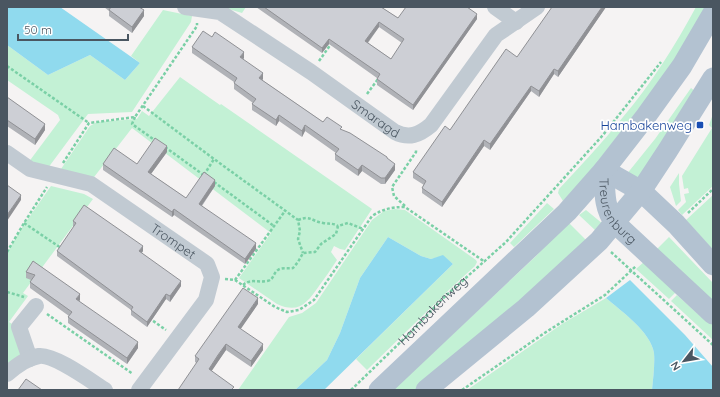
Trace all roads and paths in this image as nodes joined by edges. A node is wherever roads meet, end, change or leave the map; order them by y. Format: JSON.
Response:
{"nodes":[{"id":1,"x":495,"y":7,"type":"edge"},
{"id":2,"x":537,"y":7,"type":"edge"},
{"id":3,"x":191,"y":8,"type":"edge"},
{"id":4,"x":713,"y":13,"type":"edge"},
{"id":5,"x":516,"y":22,"type":"junction"},
{"id":6,"x":332,"y":42,"type":"edge"},
{"id":7,"x":663,"y":60,"type":"dead end"},
{"id":8,"x":7,"y":66,"type":"edge"},
{"id":9,"x":311,"y":72,"type":"junction"},
{"id":10,"x":381,"y":75,"type":"edge"},
{"id":11,"x":713,"y":78,"type":"edge"},
{"id":12,"x":143,"y":106,"type":"junction"},
{"id":13,"x":359,"y":106,"type":"junction"},
{"id":14,"x":136,"y":117,"type":"junction"},
{"id":15,"x":89,"y":123,"type":"junction"},
{"id":16,"x":415,"y":134,"type":"junction"},
{"id":17,"x":7,"y":154,"type":"edge"},
{"id":18,"x":214,"y":159,"type":"junction"},
{"id":19,"x":604,"y":170,"type":"junction"},
{"id":20,"x":204,"y":175,"type":"junction"},
{"id":21,"x":54,"y":176,"type":"junction"},
{"id":22,"x":713,"y":189,"type":"edge"},
{"id":23,"x":641,"y":191,"type":"junction"},
{"id":24,"x":548,"y":195,"type":"junction"},
{"id":25,"x":405,"y":206,"type":"junction"},
{"id":26,"x":285,"y":210,"type":"junction"},
{"id":27,"x":567,"y":212,"type":"junction"},
{"id":28,"x":298,"y":220,"type":"junction"},
{"id":29,"x":24,"y":223,"type":"junction"},
{"id":30,"x":615,"y":223,"type":"junction"},
{"id":31,"x":676,"y":224,"type":"junction"},
{"id":32,"x":274,"y":226,"type":"junction"},
{"id":33,"x":338,"y":226,"type":"junction"},
{"id":34,"x":363,"y":229,"type":"junction"},
{"id":35,"x":599,"y":241,"type":"junction"},
{"id":36,"x":61,"y":249,"type":"edge"},
{"id":37,"x":7,"y":250,"type":"edge"},
{"id":38,"x":303,"y":253,"type":"junction"},
{"id":39,"x":649,"y":254,"type":"junction"},
{"id":40,"x":485,"y":262,"type":"junction"},
{"id":41,"x":713,"y":265,"type":"edge"},
{"id":42,"x":631,"y":271,"type":"junction"},
{"id":43,"x":212,"y":277,"type":"junction"},
{"id":44,"x":236,"y":280,"type":"junction"},
{"id":45,"x":242,"y":285,"type":"junction"},
{"id":46,"x":7,"y":292,"type":"edge"},
{"id":47,"x":36,"y":306,"type":"junction"},
{"id":48,"x":713,"y":314,"type":"edge"},
{"id":49,"x":147,"y":316,"type":"edge"},
{"id":50,"x":178,"y":339,"type":"junction"},
{"id":51,"x":713,"y":346,"type":"edge"},
{"id":52,"x":30,"y":359,"type":"junction"},
{"id":53,"x":7,"y":374,"type":"edge"},
{"id":54,"x":142,"y":386,"type":"edge"},
{"id":55,"x":105,"y":390,"type":"edge"},
{"id":56,"x":350,"y":390,"type":"edge"},
{"id":57,"x":379,"y":390,"type":"edge"},
{"id":58,"x":426,"y":390,"type":"edge"},
{"id":59,"x":462,"y":390,"type":"edge"}],
"edges":[{"from":1,"to":5,"type":"street"},
{"from":2,"to":5,"type":"street","name":"Smaragd"},
{"from":3,"to":9,"type":"street","name":"Smaragd"},
{"from":3,"to":12,"type":"path"},
{"from":4,"to":19,"type":"main road","name":"Hambakenweg"},
{"from":5,"to":16,"type":"street","name":"Smaragd"},
{"from":6,"to":9,"type":"path"},
{"from":7,"to":24,"type":"path","name":"Hambakenweg"},
{"from":8,"to":15,"type":"path"},
{"from":9,"to":13,"type":"street","name":"Smaragd"},
{"from":10,"to":13,"type":"path"},
{"from":11,"to":23,"type":"main road"},
{"from":12,"to":14,"type":"path"},
{"from":12,"to":18,"type":"path"},
{"from":13,"to":16,"type":"street","name":"Smaragd"},
{"from":14,"to":15,"type":"path"},
{"from":14,"to":20,"type":"path"},
{"from":15,"to":21,"type":"path"},
{"from":16,"to":25,"type":"path"},
{"from":17,"to":21,"type":"street","name":"Trompet"},
{"from":18,"to":20,"type":"path"},
{"from":18,"to":26,"type":"path"},
{"from":19,"to":23,"type":"main road","name":"Treurenburg"},
{"from":19,"to":27,"type":"main road","name":"Hambakenweg"},
{"from":19,"to":30,"type":"main road","name":"Treurenburg"},
{"from":20,"to":32,"type":"path"},
{"from":21,"to":29,"type":"path"},
{"from":21,"to":43,"type":"street","name":"Trompet"},
{"from":22,"to":31,"type":"path"},
{"from":23,"to":30,"type":"main road"},
{"from":23,"to":31,"type":"main road","name":"Treurenburg"},
{"from":24,"to":27,"type":"path"},
{"from":24,"to":40,"type":"path","name":"Hambakenweg"},
{"from":25,"to":34,"type":"path"},
{"from":25,"to":40,"type":"path"},
{"from":26,"to":28,"type":"path"},
{"from":26,"to":32,"type":"path"},
{"from":27,"to":57,"type":"main road","name":"Hambakenweg"},
{"from":28,"to":33,"type":"path"},
{"from":28,"to":38,"type":"path"},
{"from":29,"to":36,"type":"path"},
{"from":29,"to":37,"type":"path"},
{"from":30,"to":35,"type":"main road"},
{"from":30,"to":39,"type":"main road","name":"Treurenburg"},
{"from":31,"to":41,"type":"main road","name":"Treurenburg"},
{"from":32,"to":44,"type":"path"},
{"from":33,"to":34,"type":"path"},
{"from":33,"to":38,"type":"path"},
{"from":34,"to":45,"type":"path"},
{"from":35,"to":42,"type":"path","name":"Treurenburg"},
{"from":35,"to":58,"type":"main road"},
{"from":38,"to":45,"type":"path"},
{"from":39,"to":42,"type":"path"},
{"from":39,"to":48,"type":"main road","name":"Treurenburg"},
{"from":40,"to":56,"type":"path","name":"Hambakenweg"},
{"from":42,"to":51,"type":"path","name":"Treurenburg"},
{"from":42,"to":59,"type":"path"},
{"from":43,"to":44,"type":"path"},
{"from":43,"to":50,"type":"street"},
{"from":44,"to":45,"type":"path"},
{"from":46,"to":47,"type":"path"},
{"from":47,"to":52,"type":"street"},
{"from":47,"to":54,"type":"path"},
{"from":49,"to":50,"type":"path"},
{"from":50,"to":54,"type":"street"},
{"from":52,"to":53,"type":"street"},
{"from":52,"to":55,"type":"street"}]}
